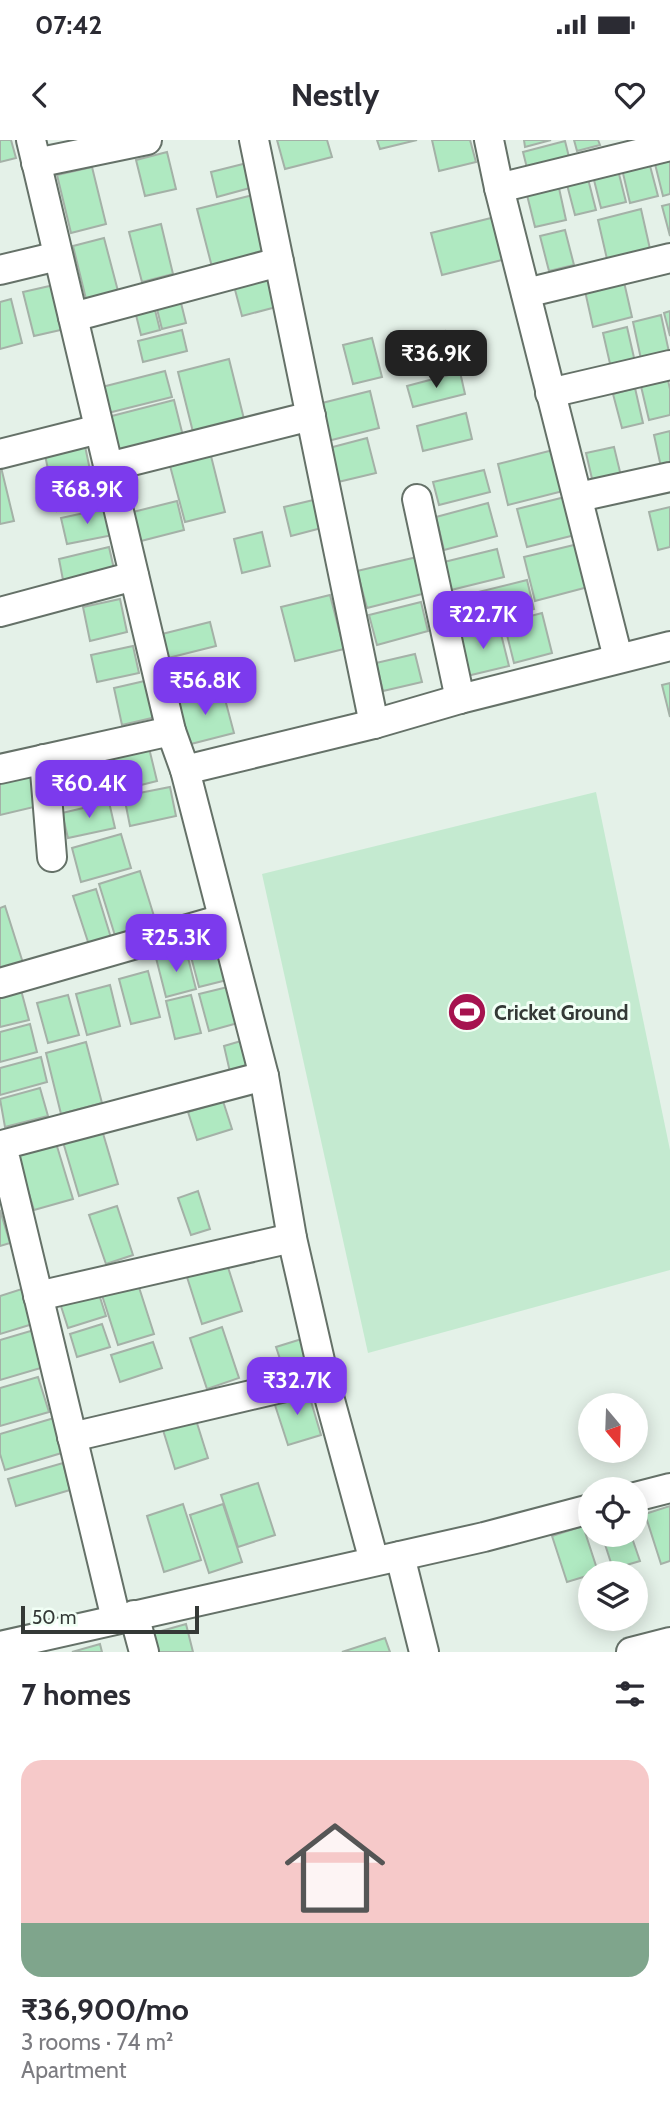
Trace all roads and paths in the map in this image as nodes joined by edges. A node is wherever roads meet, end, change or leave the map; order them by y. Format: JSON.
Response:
{"nodes":[{"id":1,"x":147,"y":140,"type":"edge"},
{"id":2,"x":254,"y":140,"type":"edge"},
{"id":3,"x":489,"y":140,"type":"edge"},
{"id":4,"x":670,"y":146,"type":"edge"},
{"id":5,"x":34,"y":152,"type":"edge"},
{"id":6,"x":499,"y":188,"type":"junction"},
{"id":7,"x":58,"y":256,"type":"junction"},
{"id":8,"x":670,"y":258,"type":"edge"},
{"id":9,"x":279,"y":262,"type":"junction"},
{"id":10,"x":0,"y":270,"type":"edge"},
{"id":11,"x":526,"y":293,"type":"junction"},
{"id":12,"x":73,"y":317,"type":"junction"},
{"id":13,"x":670,"y":365,"type":"edge"},
{"id":14,"x":550,"y":393,"type":"junction"},
{"id":15,"x":311,"y":416,"type":"junction"},
{"id":16,"x":99,"y":429,"type":"junction"},
{"id":17,"x":0,"y":454,"type":"edge"},
{"id":18,"x":108,"y":467,"type":"junction"},
{"id":19,"x":670,"y":477,"type":"edge"},
{"id":20,"x":579,"y":497,"type":"junction"},
{"id":21,"x":417,"y":499,"type":"dead end"},
{"id":22,"x":134,"y":576,"type":"junction"},
{"id":23,"x":0,"y":612,"type":"edge"},
{"id":24,"x":670,"y":646,"type":"edge"},
{"id":25,"x":618,"y":659,"type":"junction"},
{"id":26,"x":460,"y":699,"type":"junction"},
{"id":27,"x":374,"y":724,"type":"junction"},
{"id":28,"x":171,"y":731,"type":"junction"},
{"id":29,"x":44,"y":759,"type":"junction"},
{"id":30,"x":0,"y":769,"type":"edge"},
{"id":31,"x":185,"y":770,"type":"junction"},
{"id":32,"x":52,"y":857,"type":"dead end"},
{"id":33,"x":223,"y":919,"type":"junction"},
{"id":34,"x":0,"y":982,"type":"edge"},
{"id":35,"x":264,"y":1076,"type":"junction"},
{"id":36,"x":1,"y":1141,"type":"edge"},
{"id":37,"x":292,"y":1238,"type":"junction"},
{"id":38,"x":38,"y":1296,"type":"junction"},
{"id":39,"x":324,"y":1378,"type":"junction"},
{"id":40,"x":72,"y":1437,"type":"junction"},
{"id":41,"x":670,"y":1488,"type":"edge"},
{"id":42,"x":648,"y":1494,"type":"edge"},
{"id":43,"x":578,"y":1512,"type":"edge"},
{"id":44,"x":387,"y":1558,"type":"junction"},
{"id":45,"x":125,"y":1617,"type":"junction"},
{"id":46,"x":670,"y":1642,"type":"edge"},
{"id":47,"x":0,"y":1646,"type":"edge"},
{"id":48,"x":144,"y":1652,"type":"edge"},
{"id":49,"x":424,"y":1652,"type":"edge"},
{"id":50,"x":631,"y":1652,"type":"edge"}],
"edges":[{"from":1,"to":5,"type":"street"},
{"from":2,"to":9,"type":"street"},
{"from":3,"to":6,"type":"street"},
{"from":4,"to":6,"type":"street"},
{"from":5,"to":7,"type":"street"},
{"from":6,"to":11,"type":"street"},
{"from":7,"to":10,"type":"street"},
{"from":7,"to":12,"type":"street"},
{"from":8,"to":11,"type":"street"},
{"from":9,"to":12,"type":"street"},
{"from":9,"to":15,"type":"street"},
{"from":11,"to":14,"type":"street"},
{"from":12,"to":16,"type":"street"},
{"from":13,"to":14,"type":"street"},
{"from":14,"to":20,"type":"street"},
{"from":15,"to":18,"type":"street"},
{"from":15,"to":27,"type":"street"},
{"from":16,"to":17,"type":"street"},
{"from":16,"to":18,"type":"street"},
{"from":18,"to":22,"type":"street"},
{"from":19,"to":20,"type":"street"},
{"from":20,"to":25,"type":"street"},
{"from":21,"to":26,"type":"street"},
{"from":22,"to":23,"type":"street"},
{"from":22,"to":28,"type":"street"},
{"from":24,"to":25,"type":"street"},
{"from":25,"to":26,"type":"street"},
{"from":26,"to":27,"type":"street"},
{"from":27,"to":31,"type":"street"},
{"from":28,"to":29,"type":"street"},
{"from":28,"to":31,"type":"street"},
{"from":29,"to":30,"type":"street"},
{"from":29,"to":32,"type":"street"},
{"from":31,"to":33,"type":"street"},
{"from":33,"to":34,"type":"street"},
{"from":33,"to":35,"type":"street"},
{"from":35,"to":36,"type":"street"},
{"from":35,"to":37,"type":"street"},
{"from":36,"to":38,"type":"street"},
{"from":37,"to":38,"type":"street"},
{"from":37,"to":39,"type":"street"},
{"from":38,"to":40,"type":"street"},
{"from":39,"to":40,"type":"street"},
{"from":39,"to":44,"type":"street"},
{"from":40,"to":45,"type":"street"},
{"from":41,"to":42,"type":"street"},
{"from":43,"to":44,"type":"street"},
{"from":44,"to":45,"type":"street"},
{"from":44,"to":49,"type":"street"},
{"from":45,"to":47,"type":"street"},
{"from":45,"to":48,"type":"street"},
{"from":46,"to":50,"type":"street"}]}
